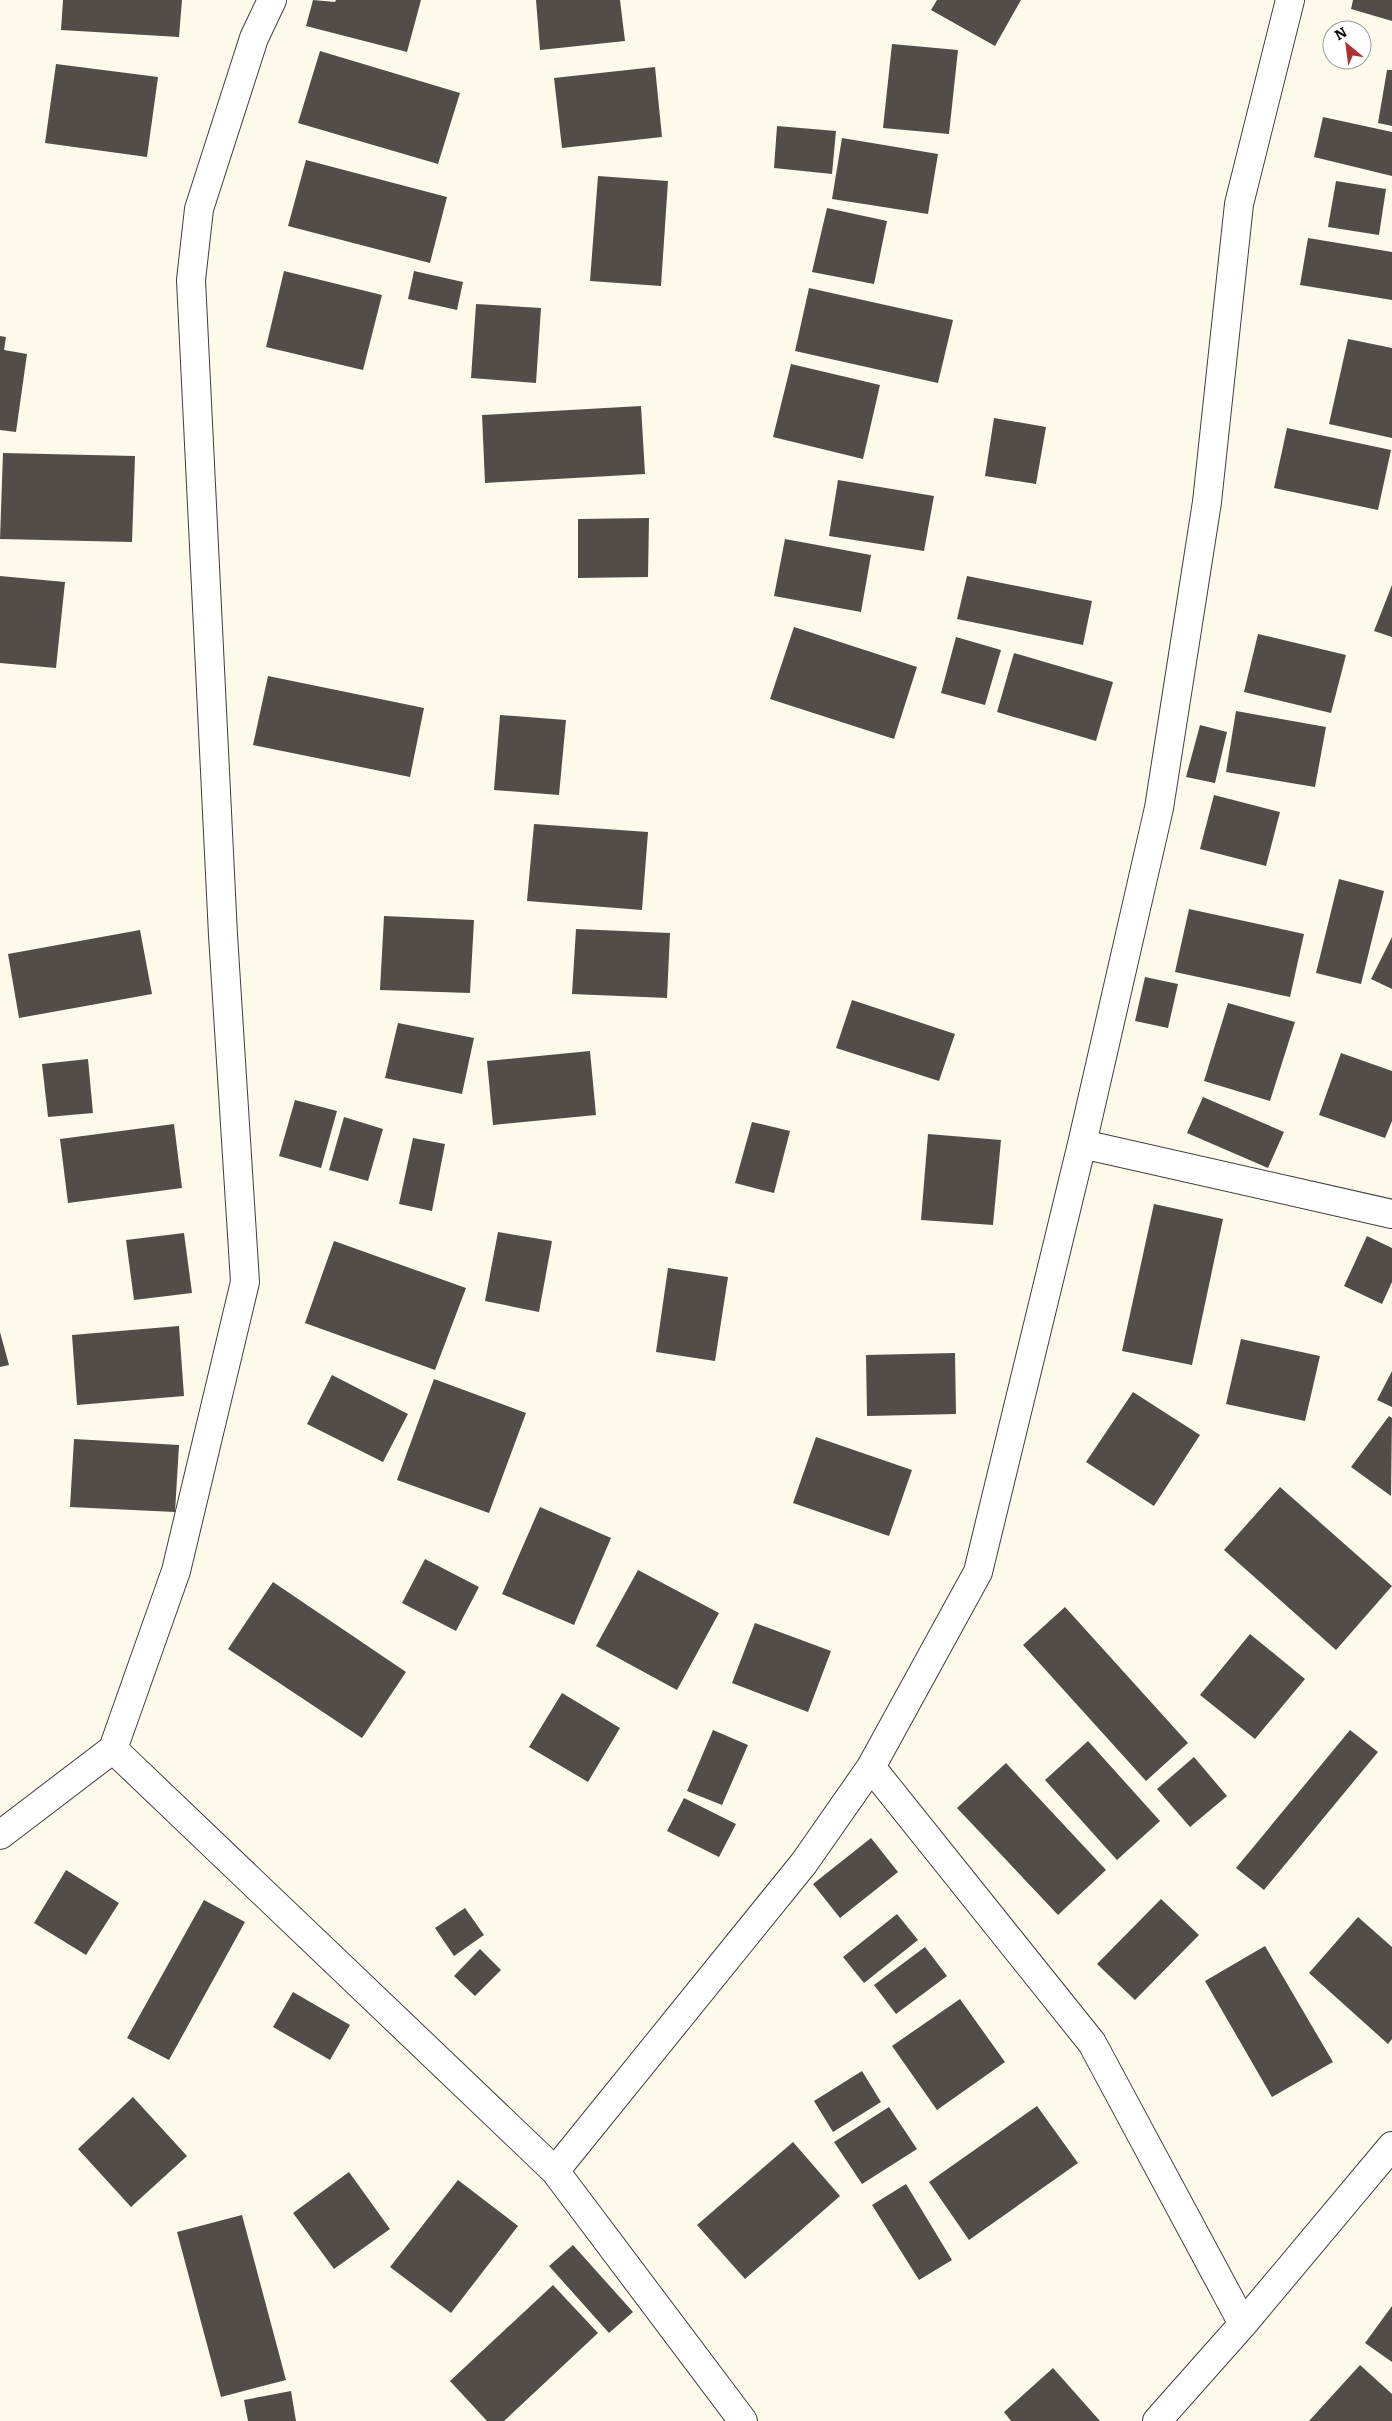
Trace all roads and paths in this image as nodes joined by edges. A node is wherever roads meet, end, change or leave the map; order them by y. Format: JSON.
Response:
{"nodes":[{"id":1,"x":272,"y":0,"type":"edge"},
{"id":2,"x":1290,"y":0,"type":"edge"},
{"id":3,"x":1082,"y":1144,"type":"junction"},
{"id":4,"x":1392,"y":1214,"type":"edge"},
{"id":5,"x":112,"y":1749,"type":"junction"},
{"id":6,"x":871,"y":1767,"type":"junction"},
{"id":7,"x":0,"y":1835,"type":"edge"},
{"id":8,"x":1392,"y":2146,"type":"edge"},
{"id":9,"x":555,"y":2171,"type":"junction"},
{"id":10,"x":1243,"y":2324,"type":"junction"},
{"id":11,"x":743,"y":2421,"type":"edge"},
{"id":12,"x":1157,"y":2421,"type":"edge"}],
"edges":[{"from":1,"to":5,"type":"street"},
{"from":2,"to":3,"type":"street"},
{"from":3,"to":4,"type":"street"},
{"from":3,"to":6,"type":"street"},
{"from":5,"to":7,"type":"street"},
{"from":5,"to":9,"type":"street"},
{"from":6,"to":9,"type":"street"},
{"from":6,"to":10,"type":"street"},
{"from":8,"to":10,"type":"street"},
{"from":9,"to":11,"type":"street"},
{"from":10,"to":12,"type":"street"}]}
